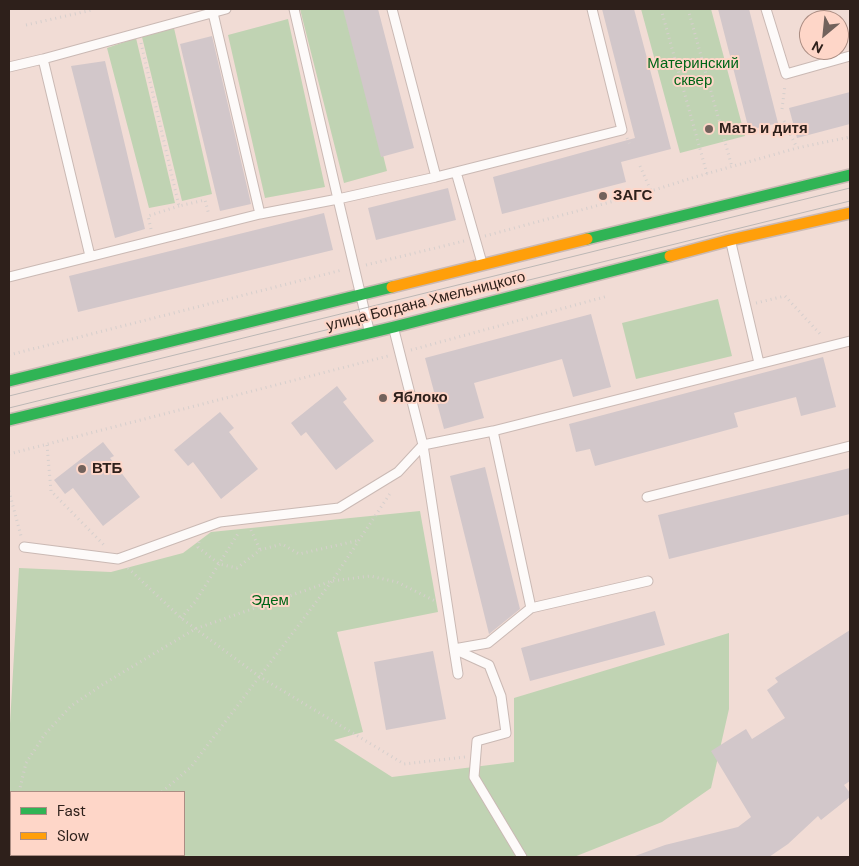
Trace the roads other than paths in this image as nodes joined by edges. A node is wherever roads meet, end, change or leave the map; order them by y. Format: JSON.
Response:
{"nodes":[{"id":1,"x":226,"y":9,"type":"edge"},
{"id":2,"x":294,"y":9,"type":"edge"},
{"id":3,"x":392,"y":9,"type":"edge"},
{"id":4,"x":592,"y":9,"type":"edge"},
{"id":5,"x":766,"y":9,"type":"edge"},
{"id":6,"x":213,"y":13,"type":"junction"},
{"id":7,"x":850,"y":56,"type":"edge"},
{"id":8,"x":43,"y":59,"type":"junction"},
{"id":9,"x":9,"y":67,"type":"edge"},
{"id":10,"x":456,"y":172,"type":"junction"},
{"id":11,"x":850,"y":175,"type":"edge"},
{"id":12,"x":436,"y":177,"type":"junction"},
{"id":13,"x":338,"y":199,"type":"junction"},
{"id":14,"x":850,"y":213,"type":"edge"},
{"id":15,"x":260,"y":214,"type":"junction"},
{"id":16,"x":730,"y":240,"type":"junction"},
{"id":17,"x":90,"y":256,"type":"junction"},
{"id":18,"x":483,"y":266,"type":"junction"},
{"id":19,"x":9,"y":277,"type":"edge"},
{"id":20,"x":360,"y":295,"type":"junction"},
{"id":21,"x":394,"y":327,"type":"junction"},
{"id":22,"x":369,"y":332,"type":"junction"},
{"id":23,"x":850,"y":340,"type":"edge"},
{"id":24,"x":759,"y":363,"type":"junction"},
{"id":25,"x":9,"y":381,"type":"edge"},
{"id":26,"x":9,"y":420,"type":"edge"},
{"id":27,"x":493,"y":431,"type":"junction"},
{"id":28,"x":423,"y":445,"type":"junction"},
{"id":29,"x":850,"y":446,"type":"edge"},
{"id":30,"x":647,"y":497,"type":"dead end"},
{"id":31,"x":24,"y":547,"type":"road end"},
{"id":32,"x":648,"y":582,"type":"dead end"},
{"id":33,"x":531,"y":608,"type":"junction"},
{"id":34,"x":454,"y":649,"type":"junction"},
{"id":35,"x":458,"y":674,"type":"dead end"},
{"id":36,"x":522,"y":857,"type":"edge"}],
"edges":[{"from":1,"to":6,"type":"lane"},
{"from":2,"to":13,"type":"lane"},
{"from":3,"to":12,"type":"lane"},
{"from":4,"to":10,"type":"lane"},
{"from":5,"to":7,"type":"lane"},
{"from":6,"to":8,"type":"lane"},
{"from":6,"to":15,"type":"lane"},
{"from":8,"to":9,"type":"lane"},
{"from":8,"to":17,"type":"lane"},
{"from":10,"to":12,"type":"lane"},
{"from":10,"to":18,"type":"lane"},
{"from":11,"to":18,"type":"highway","name":"улица Богдана Хмельницкого"},
{"from":12,"to":13,"type":"lane"},
{"from":13,"to":15,"type":"lane"},
{"from":13,"to":20,"type":"lane"},
{"from":14,"to":16,"type":"highway","name":"улица Богдана Хмельницкого"},
{"from":15,"to":17,"type":"lane"},
{"from":16,"to":21,"type":"highway","name":"улица Богдана Хмельницкого"},
{"from":16,"to":24,"type":"lane"},
{"from":17,"to":19,"type":"lane"},
{"from":18,"to":20,"type":"highway","name":"улица Богдана Хмельницкого"},
{"from":20,"to":22,"type":"lane"},
{"from":20,"to":25,"type":"highway","name":"улица Богдана Хмельницкого"},
{"from":21,"to":22,"type":"highway","name":"улица Богдана Хмельницкого"},
{"from":21,"to":28,"type":"lane"},
{"from":22,"to":26,"type":"highway","name":"улица Богдана Хмельницкого"},
{"from":23,"to":24,"type":"lane"},
{"from":24,"to":27,"type":"lane"},
{"from":27,"to":28,"type":"lane"},
{"from":27,"to":33,"type":"lane"},
{"from":28,"to":31,"type":"lane"},
{"from":28,"to":34,"type":"lane"},
{"from":29,"to":30,"type":"lane"},
{"from":32,"to":33,"type":"lane"},
{"from":33,"to":34,"type":"lane"},
{"from":34,"to":35,"type":"lane"},
{"from":34,"to":36,"type":"lane"}]}
